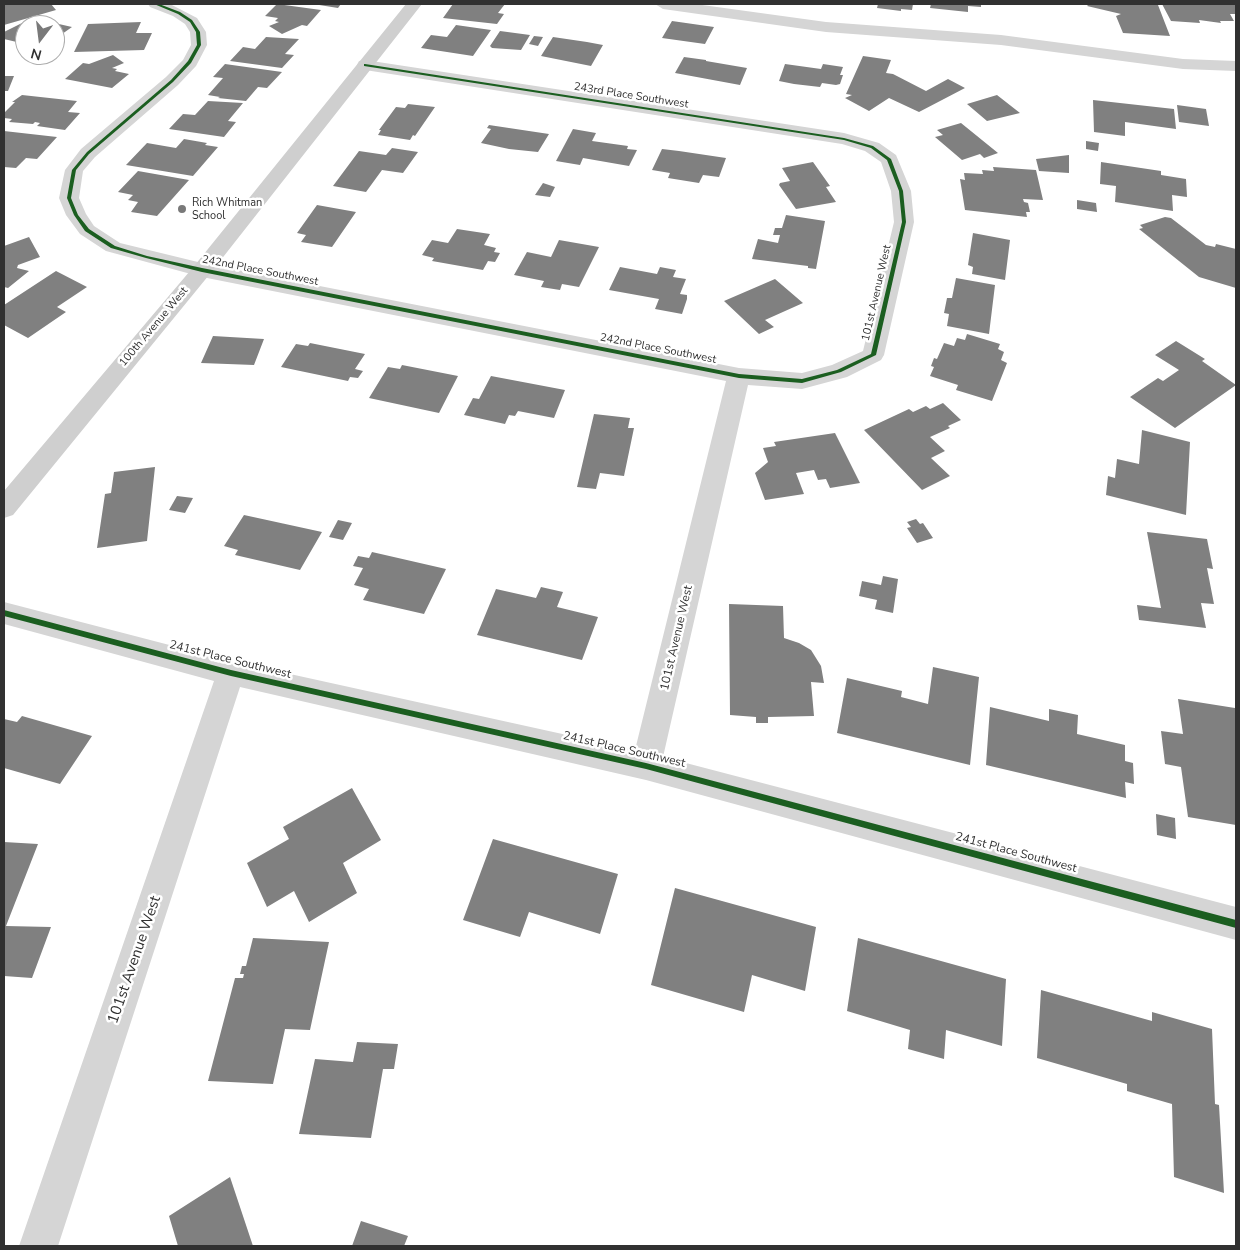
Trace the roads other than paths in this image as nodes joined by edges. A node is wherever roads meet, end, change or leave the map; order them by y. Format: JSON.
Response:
{"nodes":[{"id":1,"x":156,"y":4,"type":"edge"},
{"id":2,"x":414,"y":4,"type":"edge"},
{"id":3,"x":663,"y":4,"type":"edge"},
{"id":4,"x":365,"y":65,"type":"junction"},
{"id":5,"x":1236,"y":66,"type":"edge"},
{"id":6,"x":889,"y":159,"type":"joint"},
{"id":7,"x":202,"y":270,"type":"junction"},
{"id":8,"x":739,"y":376,"type":"junction"},
{"id":9,"x":4,"y":508,"type":"edge"},
{"id":10,"x":4,"y":613,"type":"edge"},
{"id":11,"x":231,"y":673,"type":"junction"},
{"id":12,"x":646,"y":766,"type":"junction"},
{"id":13,"x":1236,"y":924,"type":"edge"},
{"id":14,"x":38,"y":1246,"type":"edge"}],
"edges":[{"from":1,"to":7,"type":"street","name":"242nd Place Southwest"},
{"from":2,"to":4,"type":"main road","name":"100th Avenue West"},
{"from":3,"to":5,"type":"street"},
{"from":4,"to":6,"type":"street","name":"243rd Place Southwest"},
{"from":4,"to":7,"type":"main road","name":"100th Avenue West"},
{"from":6,"to":8,"type":"street","name":"101st Avenue West"},
{"from":7,"to":8,"type":"street","name":"242nd Place Southwest"},
{"from":7,"to":9,"type":"main road","name":"100th Avenue West"},
{"from":8,"to":12,"type":"street","name":"101st Avenue West"},
{"from":10,"to":11,"type":"street","name":"241st Place Southwest"},
{"from":11,"to":12,"type":"street","name":"241st Place Southwest"},
{"from":11,"to":14,"type":"street","name":"101st Avenue West"},
{"from":12,"to":13,"type":"street","name":"241st Place Southwest"}]}
